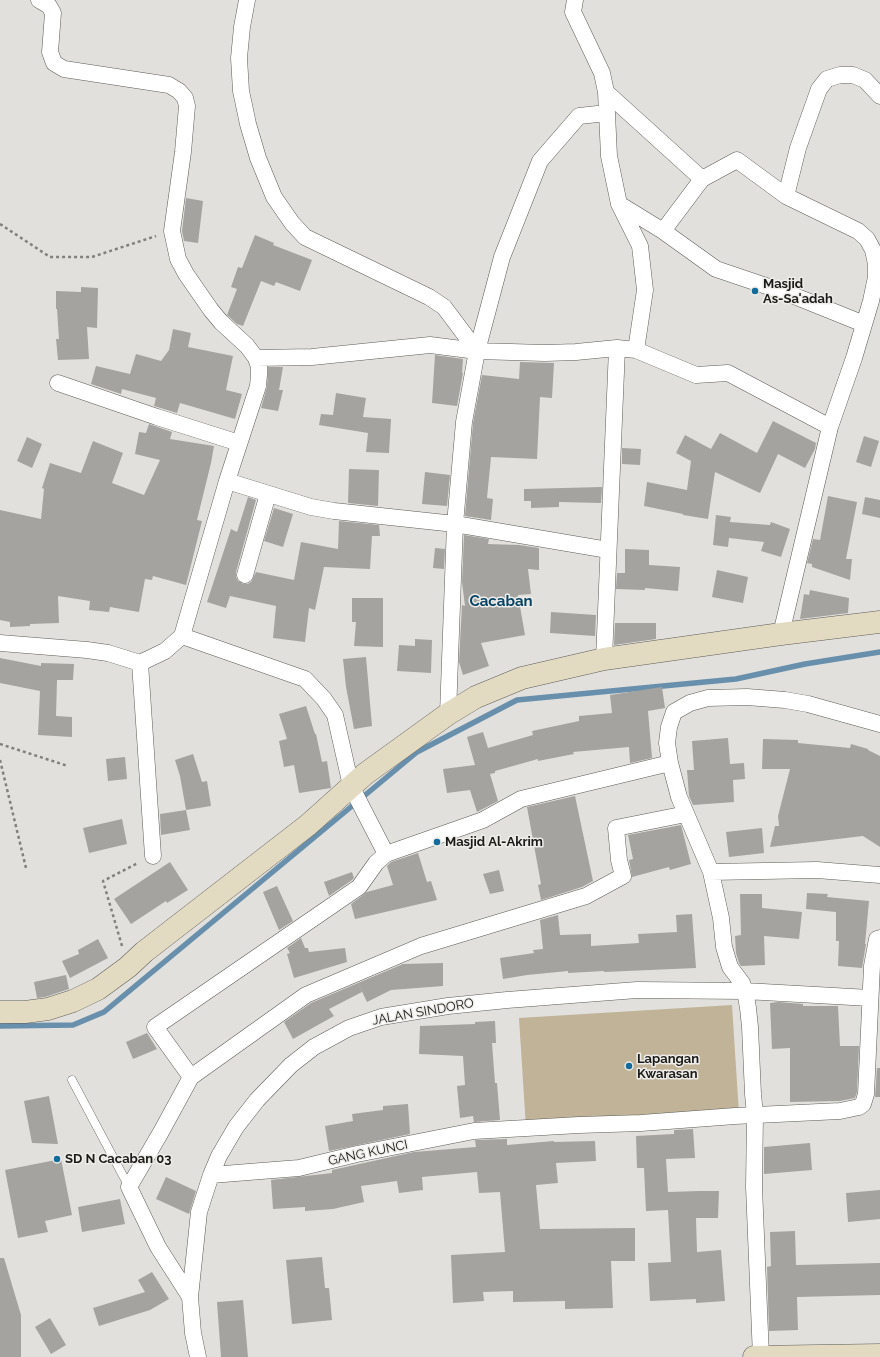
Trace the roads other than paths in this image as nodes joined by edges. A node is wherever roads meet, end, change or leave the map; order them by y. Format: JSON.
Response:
{"nodes":[{"id":1,"x":39,"y":0,"type":"edge"},
{"id":2,"x":247,"y":0,"type":"edge"},
{"id":3,"x":575,"y":0,"type":"edge"},
{"id":4,"x":606,"y":92,"type":"junction"},
{"id":5,"x":880,"y":96,"type":"edge"},
{"id":6,"x":607,"y":113,"type":"junction"},
{"id":7,"x":702,"y":179,"type":"junction"},
{"id":8,"x":786,"y":196,"type":"junction"},
{"id":9,"x":619,"y":204,"type":"junction"},
{"id":10,"x":663,"y":231,"type":"junction"},
{"id":11,"x":864,"y":324,"type":"junction"},
{"id":12,"x":617,"y":348,"type":"junction"},
{"id":13,"x":636,"y":350,"type":"junction"},
{"id":14,"x":477,"y":351,"type":"junction"},
{"id":15,"x":256,"y":358,"type":"junction"},
{"id":16,"x":58,"y":383,"type":"dead end"},
{"id":17,"x":830,"y":427,"type":"junction"},
{"id":18,"x":239,"y":443,"type":"junction"},
{"id":19,"x":226,"y":481,"type":"junction"},
{"id":20,"x":268,"y":494,"type":"junction"},
{"id":21,"x":455,"y":524,"type":"junction"},
{"id":22,"x":608,"y":550,"type":"junction"},
{"id":23,"x":245,"y":575,"type":"dead end"},
{"id":24,"x":880,"y":622,"type":"edge"},
{"id":25,"x":781,"y":634,"type":"junction"},
{"id":26,"x":182,"y":636,"type":"junction"},
{"id":27,"x":0,"y":643,"type":"edge"},
{"id":28,"x":604,"y":659,"type":"junction"},
{"id":29,"x":140,"y":663,"type":"junction"},
{"id":30,"x":448,"y":714,"type":"junction"},
{"id":31,"x":880,"y":724,"type":"edge"},
{"id":32,"x":670,"y":763,"type":"junction"},
{"id":33,"x":355,"y":795,"type":"junction"},
{"id":34,"x":686,"y":814,"type":"junction"},
{"id":35,"x":386,"y":854,"type":"junction"},
{"id":36,"x":153,"y":856,"type":"road end"},
{"id":37,"x":711,"y":872,"type":"junction"},
{"id":38,"x":880,"y":875,"type":"edge"},
{"id":39,"x":879,"y":933,"type":"edge"},
{"id":40,"x":745,"y":991,"type":"junction"},
{"id":41,"x":870,"y":998,"type":"junction"},
{"id":42,"x":0,"y":1012,"type":"edge"},
{"id":43,"x":191,"y":1077,"type":"junction"},
{"id":44,"x":72,"y":1080,"type":"dead end"},
{"id":45,"x":755,"y":1115,"type":"junction"},
{"id":46,"x":211,"y":1175,"type":"junction"},
{"id":47,"x":129,"y":1187,"type":"junction"},
{"id":48,"x":190,"y":1297,"type":"junction"},
{"id":49,"x":880,"y":1354,"type":"edge"},
{"id":50,"x":761,"y":1356,"type":"edge"},
{"id":51,"x":198,"y":1357,"type":"edge"},
{"id":52,"x":754,"y":1357,"type":"edge"}],
"edges":[{"from":1,"to":15,"type":"street"},
{"from":2,"to":14,"type":"street"},
{"from":3,"to":4,"type":"street"},
{"from":4,"to":6,"type":"street"},
{"from":4,"to":7,"type":"street"},
{"from":5,"to":8,"type":"street"},
{"from":6,"to":9,"type":"street"},
{"from":6,"to":14,"type":"street"},
{"from":7,"to":8,"type":"street"},
{"from":7,"to":10,"type":"street"},
{"from":8,"to":11,"type":"street"},
{"from":9,"to":10,"type":"street"},
{"from":9,"to":13,"type":"street"},
{"from":10,"to":11,"type":"street"},
{"from":11,"to":17,"type":"street"},
{"from":12,"to":13,"type":"street"},
{"from":12,"to":14,"type":"street"},
{"from":12,"to":22,"type":"street"},
{"from":13,"to":17,"type":"street"},
{"from":14,"to":15,"type":"street"},
{"from":14,"to":21,"type":"street"},
{"from":15,"to":18,"type":"street"},
{"from":16,"to":18,"type":"street"},
{"from":17,"to":25,"type":"street"},
{"from":18,"to":19,"type":"street"},
{"from":19,"to":20,"type":"street"},
{"from":19,"to":26,"type":"street"},
{"from":20,"to":21,"type":"street"},
{"from":20,"to":23,"type":"street"},
{"from":21,"to":22,"type":"street"},
{"from":21,"to":30,"type":"street"},
{"from":22,"to":28,"type":"street"},
{"from":24,"to":25,"type":"street"},
{"from":25,"to":28,"type":"street"},
{"from":26,"to":29,"type":"street"},
{"from":26,"to":33,"type":"street"},
{"from":27,"to":29,"type":"street"},
{"from":28,"to":30,"type":"street"},
{"from":29,"to":36,"type":"street"},
{"from":30,"to":33,"type":"street"},
{"from":31,"to":32,"type":"street"},
{"from":32,"to":34,"type":"street"},
{"from":32,"to":35,"type":"street"},
{"from":33,"to":35,"type":"street"},
{"from":33,"to":42,"type":"street"},
{"from":34,"to":37,"type":"street"},
{"from":34,"to":43,"type":"street"},
{"from":35,"to":43,"type":"street"},
{"from":37,"to":38,"type":"street"},
{"from":37,"to":40,"type":"street"},
{"from":39,"to":41,"type":"street"},
{"from":40,"to":41,"type":"street","name":"JALAN SINDORO"},
{"from":40,"to":45,"type":"street"},
{"from":40,"to":46,"type":"street","name":"JALAN SINDORO"},
{"from":41,"to":45,"type":"street","name":"GANG KUNCI"},
{"from":43,"to":47,"type":"street"},
{"from":44,"to":47,"type":"lane"},
{"from":45,"to":46,"type":"street","name":"GANG KUNCI"},
{"from":45,"to":50,"type":"street"},
{"from":46,"to":48,"type":"street","name":"JALAN SINDORO"},
{"from":47,"to":48,"type":"street"},
{"from":48,"to":51,"type":"street","name":"JALAN SINDORO"},
{"from":49,"to":50,"type":"street"},
{"from":50,"to":52,"type":"street"}]}
